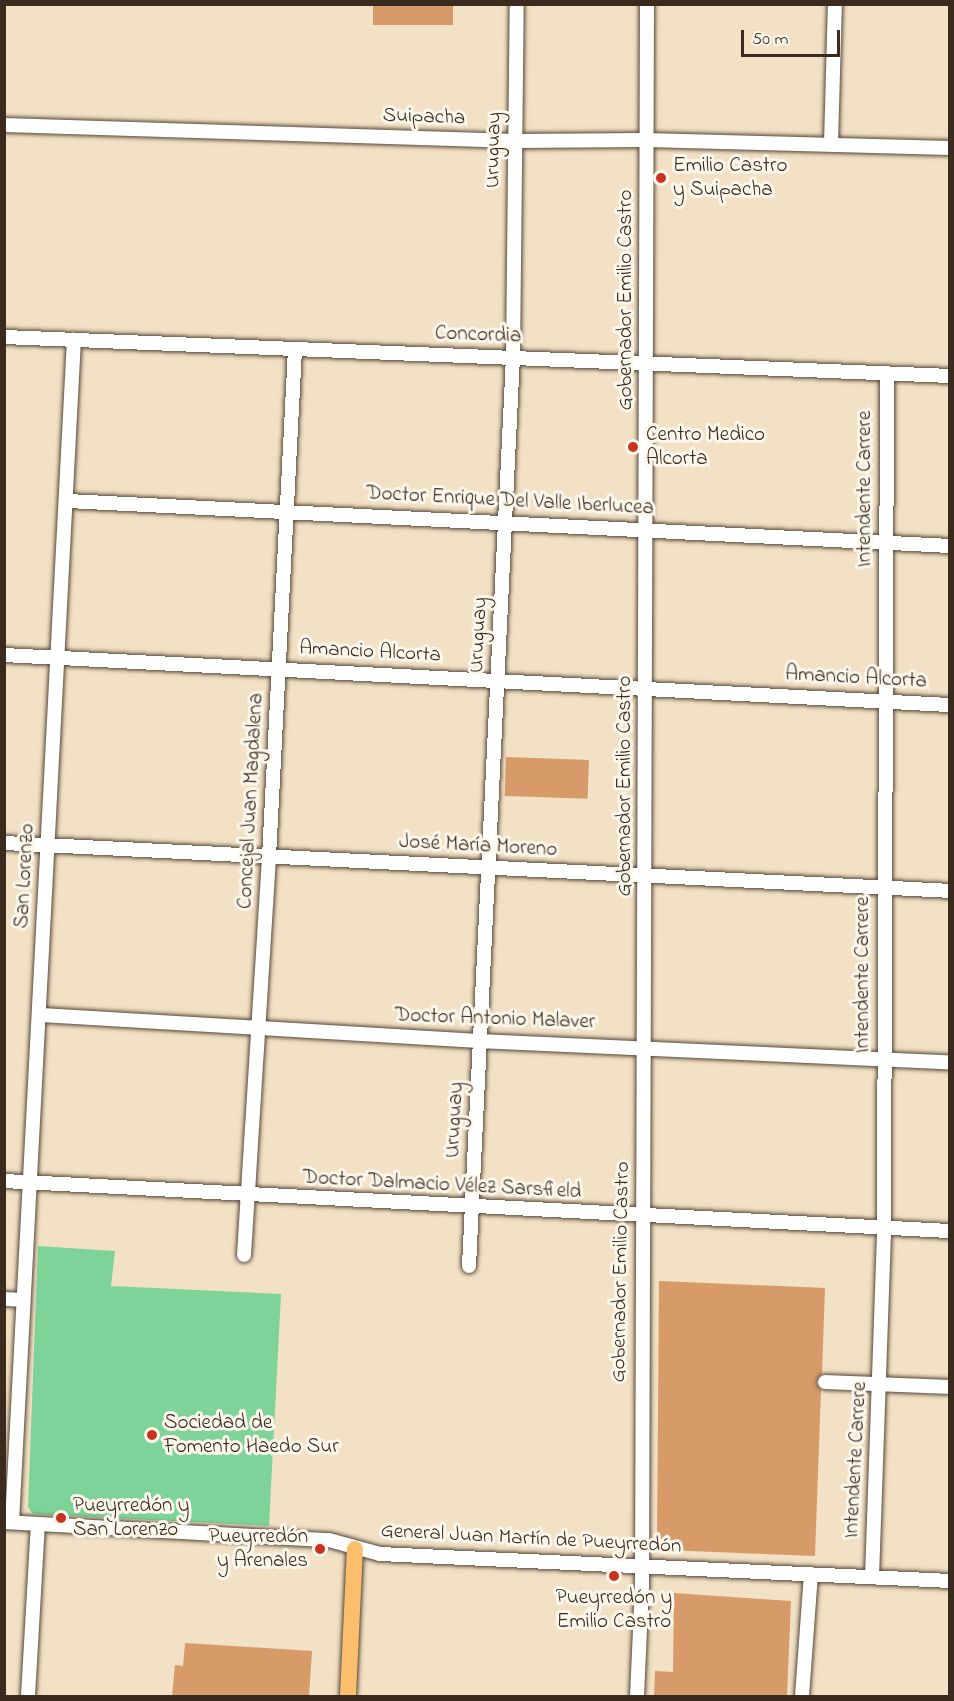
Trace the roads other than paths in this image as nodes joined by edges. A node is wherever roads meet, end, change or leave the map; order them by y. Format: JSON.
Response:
{"nodes":[{"id":1,"x":517,"y":4,"type":"edge"},
{"id":2,"x":647,"y":4,"type":"edge"},
{"id":3,"x":835,"y":4,"type":"edge"},
{"id":4,"x":4,"y":126,"type":"edge"},
{"id":5,"x":646,"y":140,"type":"junction"},
{"id":6,"x":516,"y":141,"type":"junction"},
{"id":7,"x":831,"y":144,"type":"junction"},
{"id":8,"x":950,"y":148,"type":"edge"},
{"id":9,"x":4,"y":337,"type":"edge"},
{"id":10,"x":75,"y":340,"type":"junction"},
{"id":11,"x":295,"y":349,"type":"junction"},
{"id":12,"x":513,"y":358,"type":"junction"},
{"id":13,"x":647,"y":362,"type":"junction"},
{"id":14,"x":886,"y":373,"type":"junction"},
{"id":15,"x":950,"y":376,"type":"edge"},
{"id":16,"x":68,"y":501,"type":"junction"},
{"id":17,"x":286,"y":512,"type":"junction"},
{"id":18,"x":506,"y":522,"type":"junction"},
{"id":19,"x":645,"y":528,"type":"junction"},
{"id":20,"x":885,"y":543,"type":"junction"},
{"id":21,"x":950,"y":546,"type":"edge"},
{"id":22,"x":4,"y":655,"type":"edge"},
{"id":23,"x":57,"y":658,"type":"junction"},
{"id":24,"x":278,"y":668,"type":"junction"},
{"id":25,"x":498,"y":681,"type":"junction"},
{"id":26,"x":646,"y":687,"type":"junction"},
{"id":27,"x":885,"y":702,"type":"junction"},
{"id":28,"x":950,"y":705,"type":"edge"},
{"id":29,"x":4,"y":843,"type":"edge"},
{"id":30,"x":47,"y":846,"type":"junction"},
{"id":31,"x":269,"y":857,"type":"junction"},
{"id":32,"x":489,"y":867,"type":"junction"},
{"id":33,"x":647,"y":875,"type":"junction"},
{"id":34,"x":884,"y":888,"type":"junction"},
{"id":35,"x":950,"y":891,"type":"edge"},
{"id":36,"x":40,"y":1015,"type":"junction"},
{"id":37,"x":259,"y":1027,"type":"junction"},
{"id":38,"x":480,"y":1041,"type":"junction"},
{"id":39,"x":645,"y":1046,"type":"junction"},
{"id":40,"x":884,"y":1058,"type":"junction"},
{"id":41,"x":950,"y":1062,"type":"edge"},
{"id":42,"x":4,"y":1181,"type":"edge"},
{"id":43,"x":29,"y":1182,"type":"junction"},
{"id":44,"x":248,"y":1195,"type":"junction"},
{"id":45,"x":472,"y":1208,"type":"junction"},
{"id":46,"x":643,"y":1217,"type":"junction"},
{"id":47,"x":884,"y":1228,"type":"junction"},
{"id":48,"x":950,"y":1231,"type":"edge"},
{"id":49,"x":244,"y":1255,"type":"dead end"},
{"id":50,"x":469,"y":1266,"type":"dead end"},
{"id":51,"x":4,"y":1299,"type":"edge"},
{"id":52,"x":23,"y":1300,"type":"junction"},
{"id":53,"x":825,"y":1382,"type":"dead end"},
{"id":54,"x":881,"y":1384,"type":"junction"},
{"id":55,"x":950,"y":1387,"type":"edge"},
{"id":56,"x":8,"y":1522,"type":"edge"},
{"id":57,"x":38,"y":1524,"type":"junction"},
{"id":58,"x":355,"y":1549,"type":"junction"},
{"id":59,"x":642,"y":1567,"type":"junction"},
{"id":60,"x":811,"y":1574,"type":"junction"},
{"id":61,"x":872,"y":1577,"type":"junction"},
{"id":62,"x":950,"y":1581,"type":"edge"},
{"id":63,"x":28,"y":1696,"type":"edge"},
{"id":64,"x":348,"y":1696,"type":"edge"},
{"id":65,"x":637,"y":1696,"type":"edge"},
{"id":66,"x":802,"y":1696,"type":"edge"}],
"edges":[{"from":1,"to":6,"type":"street","name":"Uruguay"},
{"from":2,"to":5,"type":"street","name":"Gobernador Emilio Castro"},
{"from":3,"to":7,"type":"street"},
{"from":4,"to":6,"type":"street","name":"Suipacha"},
{"from":5,"to":6,"type":"street","name":"Suipacha"},
{"from":5,"to":7,"type":"street","name":"Suipacha"},
{"from":5,"to":13,"type":"street","name":"Gobernador Emilio Castro"},
{"from":6,"to":12,"type":"street","name":"Uruguay"},
{"from":7,"to":8,"type":"street","name":"Suipacha"},
{"from":9,"to":10,"type":"street","name":"Concordia"},
{"from":10,"to":11,"type":"street","name":"Concordia"},
{"from":10,"to":16,"type":"street","name":"San Lorenzo"},
{"from":11,"to":12,"type":"street","name":"Concordia"},
{"from":11,"to":17,"type":"street","name":"Concejal Juan Magdalena"},
{"from":12,"to":13,"type":"street","name":"Concordia"},
{"from":12,"to":18,"type":"street","name":"Uruguay"},
{"from":13,"to":14,"type":"street","name":"Concordia"},
{"from":13,"to":19,"type":"street","name":"Gobernador Emilio Castro"},
{"from":14,"to":15,"type":"street","name":"Concordia"},
{"from":14,"to":20,"type":"street","name":"Intendente Carrere"},
{"from":16,"to":17,"type":"street","name":"Doctor Enrique Del Valle Iberlucea"},
{"from":16,"to":23,"type":"street","name":"San Lorenzo"},
{"from":17,"to":18,"type":"street","name":"Doctor Enrique Del Valle Iberlucea"},
{"from":17,"to":24,"type":"street","name":"Concejal Juan Magdalena"},
{"from":18,"to":19,"type":"street","name":"Doctor Enrique Del Valle Iberlucea"},
{"from":18,"to":25,"type":"street","name":"Uruguay"},
{"from":19,"to":20,"type":"street","name":"Doctor Enrique Del Valle Iberlucea"},
{"from":19,"to":26,"type":"street","name":"Gobernador Emilio Castro"},
{"from":20,"to":21,"type":"street","name":"Doctor Enrique Del Valle Iberlucea"},
{"from":20,"to":27,"type":"street","name":"Intendente Carrere"},
{"from":22,"to":23,"type":"street","name":"Amancio Alcorta"},
{"from":23,"to":24,"type":"street","name":"Amancio Alcorta"},
{"from":23,"to":30,"type":"street","name":"San Lorenzo"},
{"from":24,"to":25,"type":"street","name":"Amancio Alcorta"},
{"from":24,"to":31,"type":"street","name":"Concejal Juan Magdalena"},
{"from":25,"to":26,"type":"street","name":"Amancio Alcorta"},
{"from":25,"to":32,"type":"street","name":"Uruguay"},
{"from":26,"to":27,"type":"street","name":"Amancio Alcorta"},
{"from":26,"to":33,"type":"street","name":"Gobernador Emilio Castro"},
{"from":27,"to":28,"type":"street","name":"Amancio Alcorta"},
{"from":27,"to":34,"type":"street","name":"Intendente Carrere"},
{"from":29,"to":30,"type":"street","name":"José María Moreno"},
{"from":30,"to":31,"type":"street","name":"José María Moreno"},
{"from":30,"to":36,"type":"street","name":"San Lorenzo"},
{"from":31,"to":32,"type":"street","name":"José María Moreno"},
{"from":31,"to":37,"type":"street","name":"Concejal Juan Magdalena"},
{"from":32,"to":33,"type":"street","name":"José María Moreno"},
{"from":32,"to":38,"type":"street","name":"Uruguay"},
{"from":33,"to":34,"type":"street","name":"José María Moreno"},
{"from":33,"to":39,"type":"street","name":"Gobernador Emilio Castro"},
{"from":34,"to":35,"type":"street","name":"José María Moreno"},
{"from":34,"to":40,"type":"street","name":"Intendente Carrere"},
{"from":36,"to":37,"type":"street","name":"Doctor Antonio Malaver"},
{"from":36,"to":43,"type":"street","name":"San Lorenzo"},
{"from":37,"to":38,"type":"street","name":"Doctor Antonio Malaver"},
{"from":37,"to":44,"type":"street","name":"Concejal Juan Magdalena"},
{"from":38,"to":39,"type":"street","name":"Doctor Antonio Malaver"},
{"from":38,"to":45,"type":"street","name":"Uruguay"},
{"from":39,"to":40,"type":"street","name":"Doctor Antonio Malaver"},
{"from":39,"to":46,"type":"street","name":"Gobernador Emilio Castro"},
{"from":40,"to":41,"type":"street","name":"Doctor Antonio Malaver"},
{"from":40,"to":47,"type":"street","name":"Intendente Carrere"},
{"from":42,"to":43,"type":"street","name":"Doctor Dalmacio Vélez Sarsfield"},
{"from":43,"to":44,"type":"street","name":"Doctor Dalmacio Vélez Sarsfield"},
{"from":43,"to":52,"type":"street","name":"San Lorenzo"},
{"from":44,"to":45,"type":"street","name":"Doctor Dalmacio Vélez Sarsfield"},
{"from":44,"to":49,"type":"street","name":"Concejal Juan Magdalena"},
{"from":45,"to":46,"type":"street","name":"Doctor Dalmacio Vélez Sarsfield"},
{"from":45,"to":50,"type":"street","name":"Uruguay"},
{"from":46,"to":47,"type":"street","name":"Doctor Dalmacio Vélez Sarsfield"},
{"from":46,"to":59,"type":"street","name":"Gobernador Emilio Castro"},
{"from":47,"to":48,"type":"street","name":"Doctor Dalmacio Vélez Sarsfield"},
{"from":47,"to":54,"type":"street","name":"Intendente Carrere"},
{"from":51,"to":52,"type":"street"},
{"from":52,"to":56,"type":"street","name":"San Lorenzo"},
{"from":53,"to":54,"type":"street"},
{"from":54,"to":55,"type":"street"},
{"from":54,"to":61,"type":"street","name":"Intendente Carrere"},
{"from":56,"to":57,"type":"street","name":"General Juan Martín de Pueyrredón"},
{"from":57,"to":58,"type":"street","name":"General Juan Martín de Pueyrredón"},
{"from":57,"to":63,"type":"street"},
{"from":58,"to":59,"type":"street","name":"General Juan Martín de Pueyrredón"},
{"from":58,"to":64,"type":"main road"},
{"from":59,"to":60,"type":"street","name":"General Juan Martín de Pueyrredón"},
{"from":59,"to":65,"type":"street","name":"Gobernador Emilio Castro"},
{"from":60,"to":61,"type":"street","name":"General Juan Martín de Pueyrredón"},
{"from":60,"to":66,"type":"street"},
{"from":61,"to":62,"type":"street","name":"General Juan Martín de Pueyrredón"}]}
